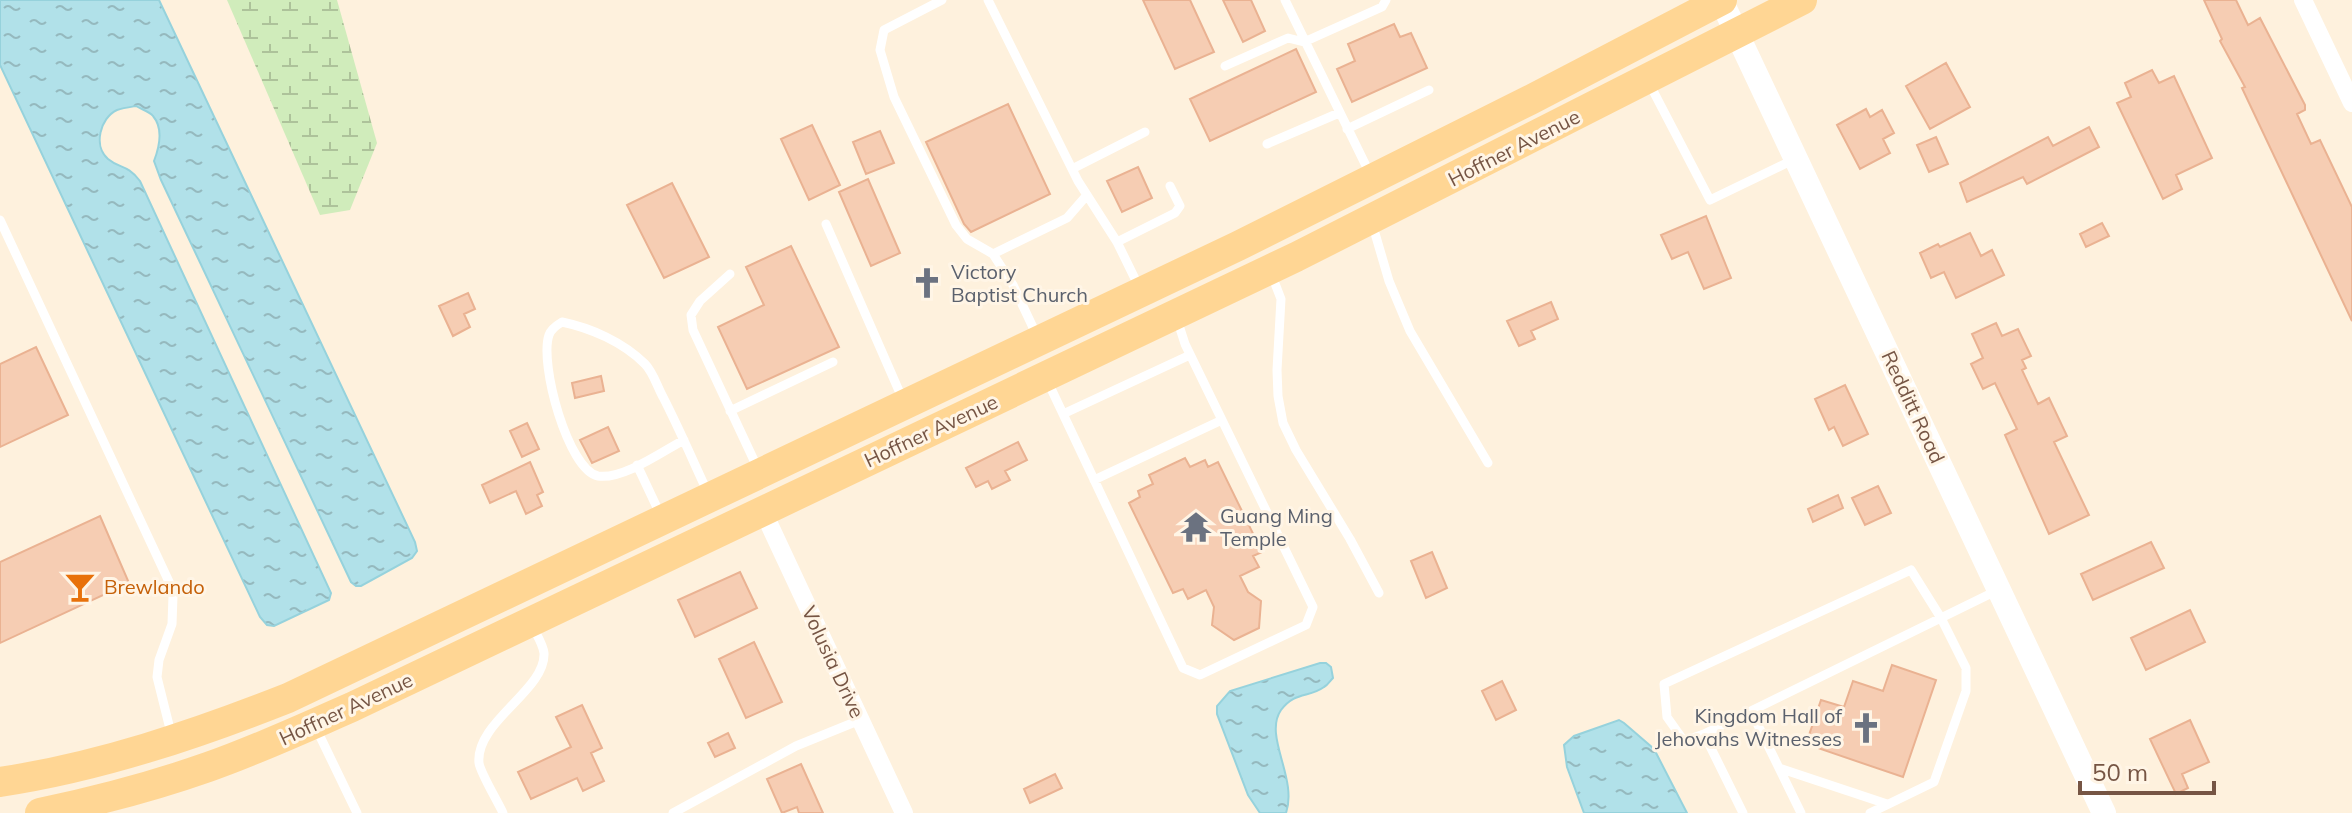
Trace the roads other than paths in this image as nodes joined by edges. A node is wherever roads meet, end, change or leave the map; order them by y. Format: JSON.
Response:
{"nodes":[{"id":1,"x":942,"y":0,"type":"edge"},
{"id":2,"x":988,"y":0,"type":"edge"},
{"id":3,"x":1285,"y":0,"type":"edge"},
{"id":4,"x":1386,"y":0,"type":"edge"},
{"id":5,"x":1722,"y":0,"type":"edge"},
{"id":6,"x":1802,"y":0,"type":"edge"},
{"id":7,"x":2303,"y":0,"type":"edge"},
{"id":8,"x":1737,"y":33,"type":"junction"},
{"id":9,"x":1304,"y":42,"type":"junction"},
{"id":10,"x":1225,"y":66,"type":"dead end"},
{"id":11,"x":1647,"y":80,"type":"junction"},
{"id":12,"x":1429,"y":90,"type":"dead end"},
{"id":13,"x":2352,"y":103,"type":"edge"},
{"id":14,"x":1339,"y":113,"type":"junction"},
{"id":15,"x":1347,"y":129,"type":"junction"},
{"id":16,"x":1145,"y":132,"type":"dead end"},
{"id":17,"x":1267,"y":144,"type":"dead end"},
{"id":18,"x":1796,"y":158,"type":"junction"},
{"id":19,"x":1072,"y":169,"type":"junction"},
{"id":20,"x":1372,"y":179,"type":"junction"},
{"id":21,"x":1170,"y":186,"type":"dead end"},
{"id":22,"x":1087,"y":195,"type":"junction"},
{"id":23,"x":1371,"y":219,"type":"junction"},
{"id":24,"x":0,"y":220,"type":"edge"},
{"id":25,"x":826,"y":224,"type":"dead end"},
{"id":26,"x":1117,"y":242,"type":"junction"},
{"id":27,"x":993,"y":254,"type":"junction"},
{"id":28,"x":1270,"y":270,"type":"junction"},
{"id":29,"x":730,"y":274,"type":"dead end"},
{"id":30,"x":1141,"y":292,"type":"junction"},
{"id":31,"x":1175,"y":315,"type":"junction"},
{"id":32,"x":1039,"y":340,"type":"junction"},
{"id":33,"x":1190,"y":355,"type":"junction"},
{"id":34,"x":833,"y":362,"type":"dead end"},
{"id":35,"x":1045,"y":377,"type":"junction"},
{"id":36,"x":905,"y":403,"type":"junction"},
{"id":37,"x":730,"y":411,"type":"junction"},
{"id":38,"x":1063,"y":414,"type":"junction"},
{"id":39,"x":1222,"y":420,"type":"junction"},
{"id":40,"x":684,"y":440,"type":"junction"},
{"id":41,"x":1488,"y":463,"type":"dead end"},
{"id":42,"x":637,"y":465,"type":"junction"},
{"id":43,"x":760,"y":472,"type":"junction"},
{"id":44,"x":1094,"y":480,"type":"junction"},
{"id":45,"x":709,"y":496,"type":"junction"},
{"id":46,"x":763,"y":511,"type":"junction"},
{"id":47,"x":662,"y":519,"type":"junction"},
{"id":48,"x":1999,"y":590,"type":"junction"},
{"id":49,"x":1379,"y":593,"type":"dead end"},
{"id":50,"x":1941,"y":618,"type":"junction"},
{"id":51,"x":530,"y":622,"type":"junction"},
{"id":52,"x":1751,"y":711,"type":"junction"},
{"id":53,"x":860,"y":720,"type":"junction"},
{"id":54,"x":313,"y":724,"type":"junction"},
{"id":55,"x":1704,"y":734,"type":"junction"},
{"id":56,"x":173,"y":740,"type":"junction"},
{"id":57,"x":1779,"y":768,"type":"junction"},
{"id":58,"x":0,"y":782,"type":"edge"},
{"id":59,"x":1887,"y":804,"type":"junction"},
{"id":60,"x":40,"y":813,"type":"edge"},
{"id":61,"x":357,"y":813,"type":"edge"},
{"id":62,"x":503,"y":813,"type":"edge"},
{"id":63,"x":673,"y":813,"type":"edge"},
{"id":64,"x":904,"y":813,"type":"edge"},
{"id":65,"x":1743,"y":813,"type":"edge"},
{"id":66,"x":1801,"y":813,"type":"edge"},
{"id":67,"x":1870,"y":813,"type":"edge"},
{"id":68,"x":2104,"y":813,"type":"edge"}],
"edges":[{"from":1,"to":27,"type":"lane"},
{"from":2,"to":19,"type":"lane"},
{"from":3,"to":9,"type":"lane"},
{"from":4,"to":9,"type":"lane"},
{"from":5,"to":8,"type":"street","name":"Redditt Road"},
{"from":5,"to":20,"type":"main road","name":"Hoffner Avenue"},
{"from":6,"to":8,"type":"main road","name":"Hoffner Avenue"},
{"from":7,"to":13,"type":"street"},
{"from":8,"to":11,"type":"main road","name":"Hoffner Avenue"},
{"from":8,"to":18,"type":"street","name":"Redditt Road"},
{"from":9,"to":10,"type":"lane"},
{"from":9,"to":14,"type":"lane"},
{"from":11,"to":18,"type":"lane"},
{"from":11,"to":23,"type":"main road","name":"Hoffner Avenue"},
{"from":12,"to":15,"type":"lane"},
{"from":14,"to":15,"type":"lane"},
{"from":14,"to":17,"type":"lane"},
{"from":15,"to":20,"type":"lane"},
{"from":16,"to":19,"type":"lane"},
{"from":18,"to":48,"type":"street","name":"Redditt Road"},
{"from":19,"to":22,"type":"lane"},
{"from":20,"to":28,"type":"main road"},
{"from":20,"to":30,"type":"main road","name":"Hoffner Avenue"},
{"from":21,"to":26,"type":"lane"},
{"from":22,"to":26,"type":"lane"},
{"from":22,"to":27,"type":"lane"},
{"from":23,"to":28,"type":"main road","name":"Hoffner Avenue"},
{"from":23,"to":41,"type":"lane"},
{"from":24,"to":56,"type":"lane"},
{"from":25,"to":36,"type":"lane"},
{"from":26,"to":30,"type":"lane"},
{"from":27,"to":32,"type":"lane"},
{"from":28,"to":31,"type":"main road","name":"Hoffner Avenue"},
{"from":28,"to":49,"type":"lane"},
{"from":29,"to":37,"type":"lane"},
{"from":30,"to":32,"type":"main road","name":"Hoffner Avenue"},
{"from":30,"to":35,"type":"main road"},
{"from":31,"to":33,"type":"lane"},
{"from":31,"to":35,"type":"main road","name":"Hoffner Avenue"},
{"from":32,"to":36,"type":"main road","name":"Hoffner Avenue"},
{"from":33,"to":38,"type":"lane"},
{"from":33,"to":39,"type":"lane"},
{"from":34,"to":37,"type":"lane"},
{"from":35,"to":38,"type":"lane"},
{"from":35,"to":46,"type":"main road","name":"Hoffner Avenue"},
{"from":36,"to":43,"type":"main road","name":"Hoffner Avenue"},
{"from":36,"to":46,"type":"main road"},
{"from":37,"to":43,"type":"lane"},
{"from":38,"to":44,"type":"lane"},
{"from":39,"to":44,"type":"lane"},
{"from":39,"to":44,"type":"lane"},
{"from":40,"to":42,"type":"lane"},
{"from":40,"to":42,"type":"lane"},
{"from":40,"to":45,"type":"lane"},
{"from":42,"to":47,"type":"lane"},
{"from":43,"to":45,"type":"main road","name":"Hoffner Avenue"},
{"from":45,"to":47,"type":"main road","name":"Hoffner Avenue"},
{"from":45,"to":51,"type":"main road"},
{"from":46,"to":51,"type":"main road","name":"Hoffner Avenue"},
{"from":46,"to":53,"type":"street","name":"Volusia Drive"},
{"from":47,"to":56,"type":"main road","name":"Hoffner Avenue"},
{"from":48,"to":50,"type":"lane"},
{"from":48,"to":68,"type":"street","name":"Redditt Road"},
{"from":50,"to":52,"type":"lane"},
{"from":50,"to":55,"type":"lane"},
{"from":50,"to":59,"type":"lane"},
{"from":51,"to":54,"type":"main road","name":"Hoffner Avenue"},
{"from":51,"to":62,"type":"lane"},
{"from":52,"to":55,"type":"lane"},
{"from":52,"to":57,"type":"lane"},
{"from":53,"to":63,"type":"lane"},
{"from":53,"to":64,"type":"street","name":"Volusia Drive"},
{"from":54,"to":60,"type":"main road","name":"Hoffner Avenue"},
{"from":54,"to":61,"type":"lane"},
{"from":55,"to":65,"type":"lane"},
{"from":56,"to":58,"type":"main road","name":"Hoffner Avenue"},
{"from":57,"to":59,"type":"lane"},
{"from":57,"to":66,"type":"lane"},
{"from":59,"to":67,"type":"lane"}]}
